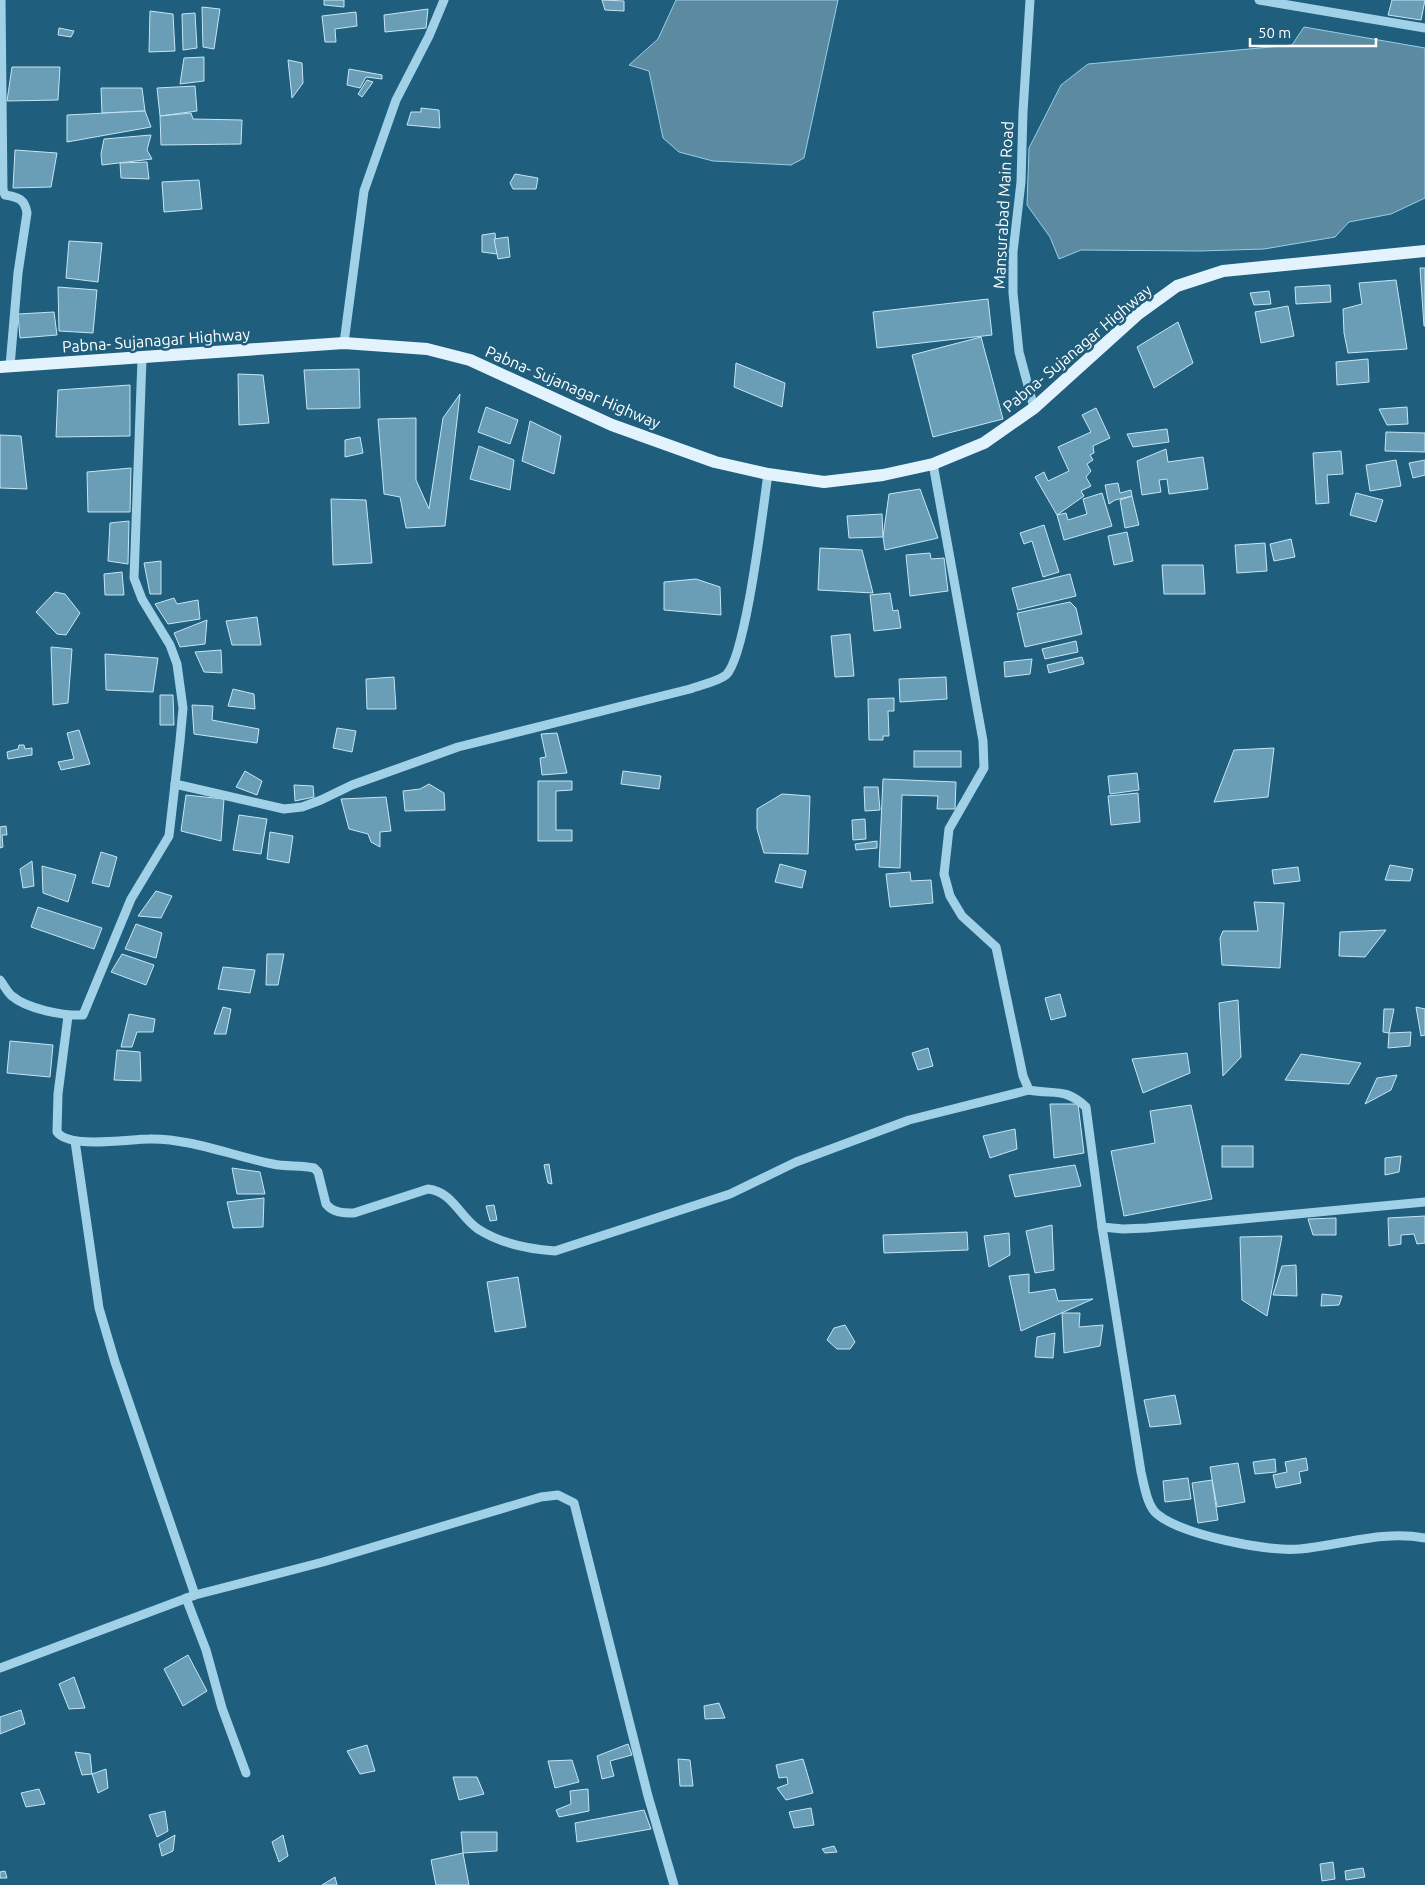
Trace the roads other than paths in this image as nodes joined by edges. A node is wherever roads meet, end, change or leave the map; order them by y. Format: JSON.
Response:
{"nodes":[{"id":1,"x":1,"y":0,"type":"edge"},
{"id":2,"x":444,"y":0,"type":"edge"},
{"id":3,"x":1030,"y":0,"type":"edge"},
{"id":4,"x":1259,"y":0,"type":"edge"},
{"id":5,"x":1425,"y":28,"type":"edge"},
{"id":6,"x":1425,"y":251,"type":"edge"},
{"id":7,"x":344,"y":343,"type":"junction"},
{"id":8,"x":142,"y":359,"type":"junction"},
{"id":9,"x":5,"y":367,"type":"edge"},
{"id":10,"x":1034,"y":408,"type":"junction"},
{"id":11,"x":933,"y":464,"type":"junction"},
{"id":12,"x":768,"y":474,"type":"junction"},
{"id":13,"x":175,"y":784,"type":"junction"},
{"id":14,"x":0,"y":980,"type":"edge"},
{"id":15,"x":68,"y":1016,"type":"junction"},
{"id":16,"x":1029,"y":1090,"type":"junction"},
{"id":17,"x":76,"y":1141,"type":"junction"},
{"id":18,"x":1425,"y":1202,"type":"edge"},
{"id":19,"x":1102,"y":1227,"type":"junction"},
{"id":20,"x":1425,"y":1538,"type":"edge"},
{"id":21,"x":195,"y":1595,"type":"junction"},
{"id":22,"x":186,"y":1598,"type":"junction"},
{"id":23,"x":0,"y":1668,"type":"edge"},
{"id":24,"x":246,"y":1773,"type":"dead end"},
{"id":25,"x":674,"y":1885,"type":"edge"}],
"edges":[{"from":1,"to":9,"type":"street"},
{"from":2,"to":7,"type":"street"},
{"from":3,"to":10,"type":"street","name":"Mansurabad Main Road"},
{"from":4,"to":5,"type":"street"},
{"from":6,"to":10,"type":"main road","name":"Pabna- Sujanagar Highway"},
{"from":7,"to":8,"type":"main road","name":"Pabna- Sujanagar Highway"},
{"from":7,"to":12,"type":"main road","name":"Pabna- Sujanagar Highway"},
{"from":8,"to":9,"type":"main road","name":"Pabna- Sujanagar Highway"},
{"from":8,"to":13,"type":"street"},
{"from":10,"to":11,"type":"main road","name":"Pabna- Sujanagar Highway"},
{"from":11,"to":12,"type":"main road","name":"Pabna- Sujanagar Highway"},
{"from":11,"to":16,"type":"street"},
{"from":12,"to":13,"type":"street"},
{"from":13,"to":15,"type":"street"},
{"from":14,"to":15,"type":"street"},
{"from":15,"to":17,"type":"street"},
{"from":16,"to":17,"type":"street"},
{"from":16,"to":19,"type":"street"},
{"from":17,"to":21,"type":"street"},
{"from":18,"to":19,"type":"street"},
{"from":19,"to":20,"type":"street"},
{"from":21,"to":22,"type":"street"},
{"from":21,"to":25,"type":"street"},
{"from":22,"to":23,"type":"street"},
{"from":22,"to":24,"type":"street"}]}
